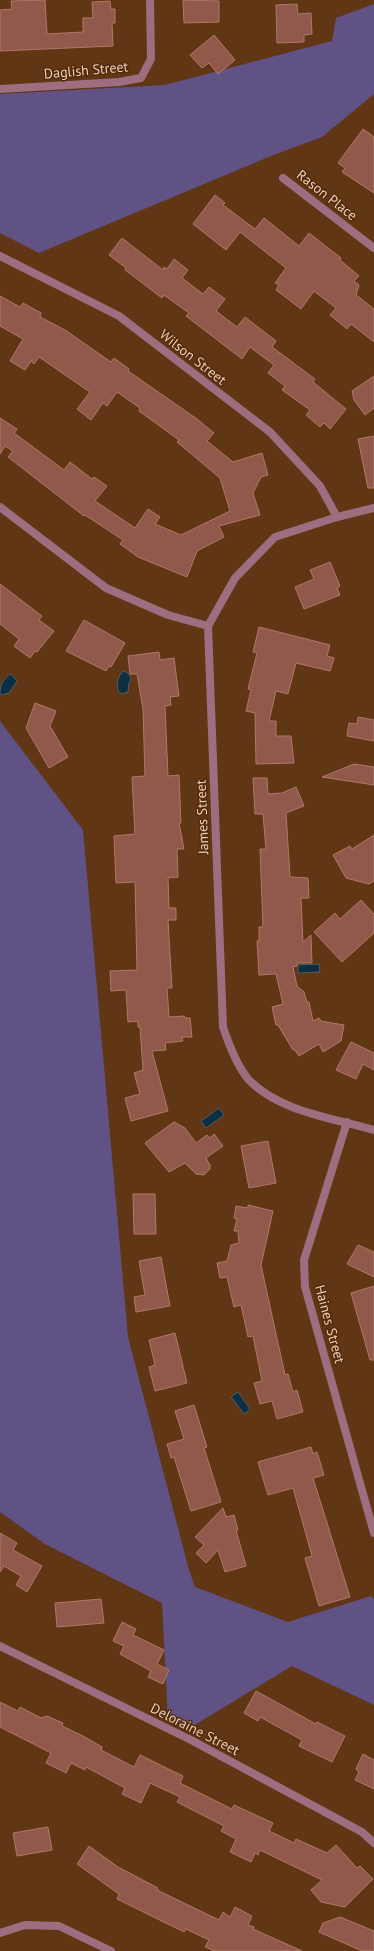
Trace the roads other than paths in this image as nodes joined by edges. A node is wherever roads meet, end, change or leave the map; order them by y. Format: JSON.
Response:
{"nodes":[{"id":1,"x":150,"y":0,"type":"edge"},
{"id":2,"x":0,"y":89,"type":"edge"},
{"id":3,"x":283,"y":178,"type":"dead end"},
{"id":4,"x":374,"y":248,"type":"edge"},
{"id":5,"x":0,"y":256,"type":"edge"},
{"id":6,"x":0,"y":508,"type":"edge"},
{"id":7,"x":374,"y":508,"type":"edge"},
{"id":8,"x":337,"y":517,"type":"junction"},
{"id":9,"x":208,"y":626,"type":"junction"},
{"id":10,"x":347,"y":1122,"type":"junction"},
{"id":11,"x":374,"y":1130,"type":"edge"},
{"id":12,"x":374,"y":1533,"type":"edge"},
{"id":13,"x":0,"y":1646,"type":"edge"},
{"id":14,"x":374,"y":1843,"type":"edge"},
{"id":15,"x":0,"y":1933,"type":"edge"},
{"id":16,"x":111,"y":1951,"type":"edge"}],
"edges":[{"from":1,"to":2,"type":"street","name":"Daglish Street"},
{"from":3,"to":4,"type":"street","name":"Rason Place"},
{"from":5,"to":8,"type":"street","name":"Wilson Street"},
{"from":6,"to":9,"type":"street"},
{"from":7,"to":8,"type":"street"},
{"from":8,"to":9,"type":"street"},
{"from":9,"to":10,"type":"street","name":"James Street"},
{"from":10,"to":11,"type":"street","name":"James Street"},
{"from":10,"to":12,"type":"street","name":"Haines Street"},
{"from":13,"to":14,"type":"street","name":"Deloraine Street"},
{"from":15,"to":16,"type":"street"}]}
